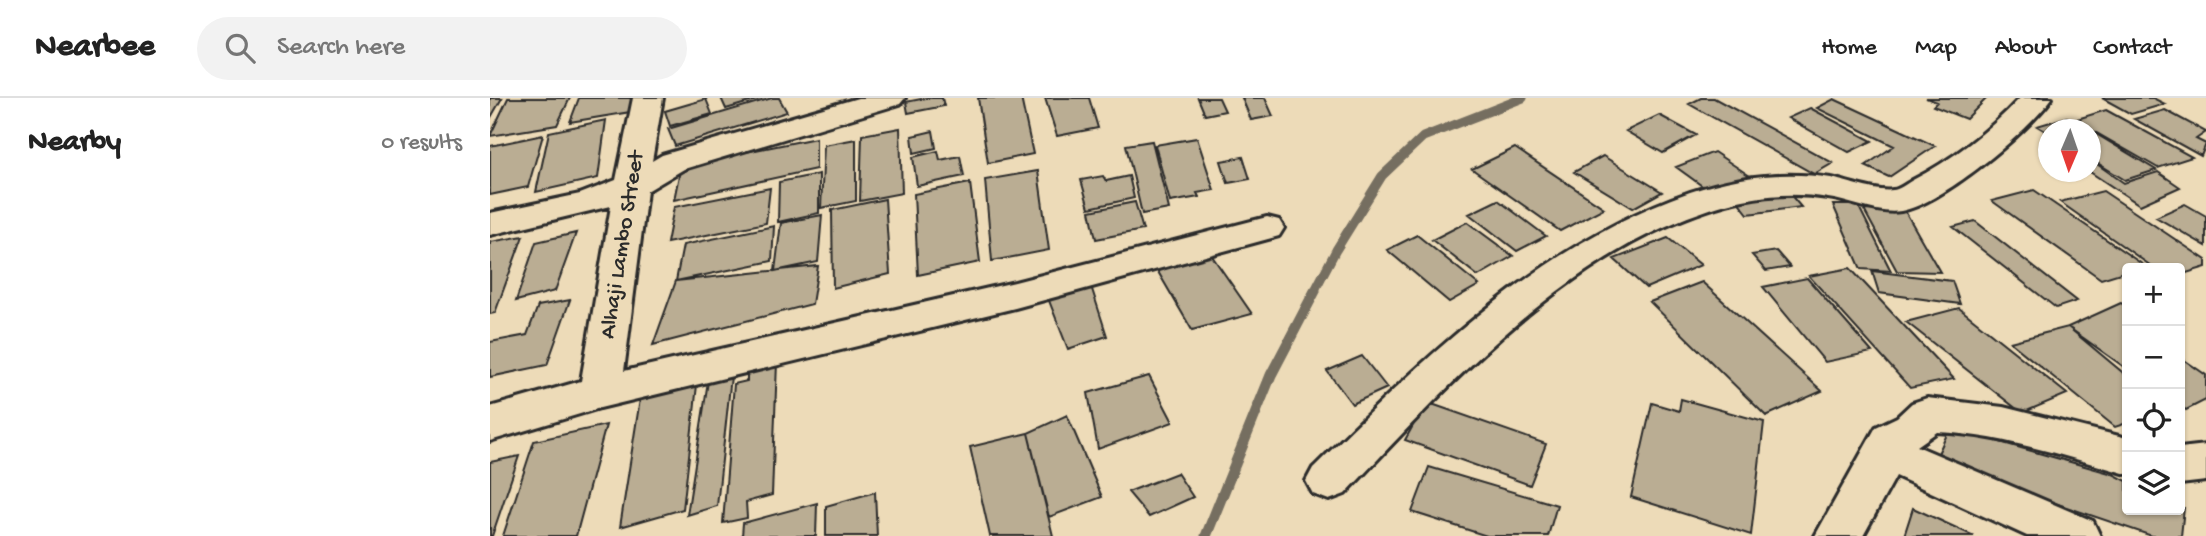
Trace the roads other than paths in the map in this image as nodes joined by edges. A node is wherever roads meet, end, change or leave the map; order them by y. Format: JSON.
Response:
{"nodes":[{"id":1,"x":648,"y":98,"type":"edge"},
{"id":2,"x":890,"y":98,"type":"edge"},
{"id":3,"x":2037,"y":98,"type":"edge"},
{"id":4,"x":631,"y":186,"type":"junction"},
{"id":5,"x":490,"y":224,"type":"edge"},
{"id":6,"x":1266,"y":228,"type":"dead end"},
{"id":7,"x":600,"y":392,"type":"junction"},
{"id":8,"x":490,"y":424,"type":"edge"},
{"id":9,"x":1886,"y":452,"type":"junction"},
{"id":10,"x":2122,"y":455,"type":"edge"},
{"id":11,"x":2206,"y":463,"type":"edge"},
{"id":12,"x":2185,"y":465,"type":"edge"},
{"id":13,"x":1329,"y":481,"type":"dead end"},
{"id":14,"x":1839,"y":536,"type":"edge"},
{"id":15,"x":2076,"y":536,"type":"edge"}],
"edges":[{"from":1,"to":4,"type":"street","name":"Alhaji Lambo Street"},
{"from":2,"to":4,"type":"street"},
{"from":3,"to":13,"type":"street"},
{"from":4,"to":5,"type":"street"},
{"from":4,"to":7,"type":"street","name":"Alhaji Lambo Street"},
{"from":6,"to":7,"type":"street"},
{"from":7,"to":8,"type":"street"},
{"from":9,"to":10,"type":"street"},
{"from":9,"to":14,"type":"street"},
{"from":9,"to":15,"type":"street"},
{"from":11,"to":12,"type":"street"}]}
